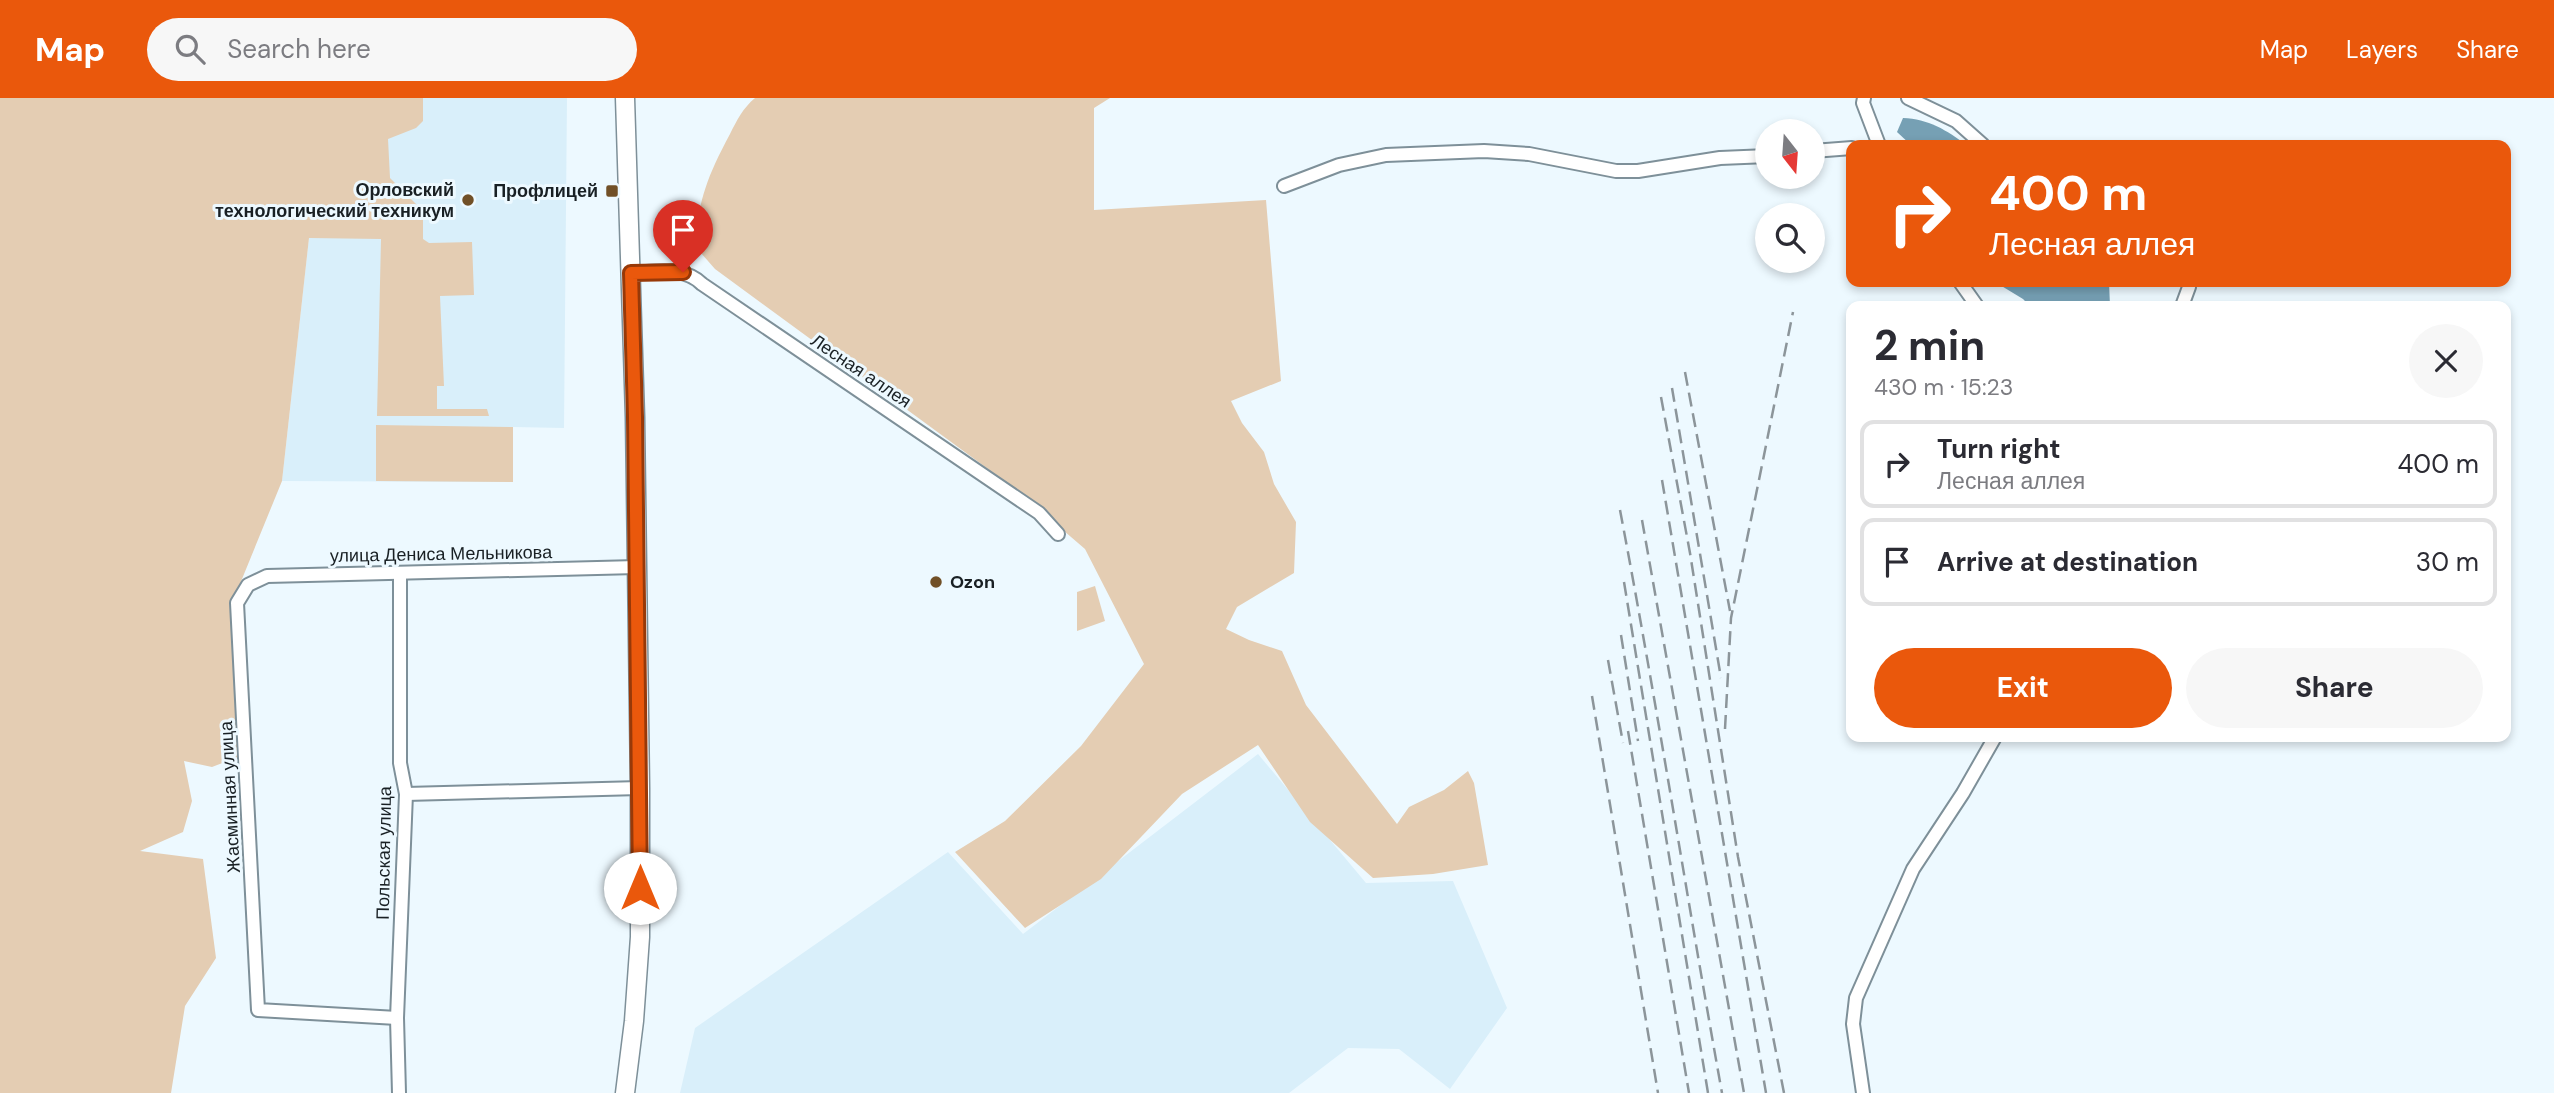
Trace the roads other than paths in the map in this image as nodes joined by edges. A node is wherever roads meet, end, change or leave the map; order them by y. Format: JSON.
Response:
{"nodes":[{"id":1,"x":625,"y":98,"type":"edge"},
{"id":2,"x":1864,"y":98,"type":"edge"},
{"id":3,"x":1908,"y":98,"type":"edge"},
{"id":4,"x":1877,"y":140,"type":"edge"},
{"id":5,"x":1977,"y":140,"type":"edge"},
{"id":6,"x":1846,"y":148,"type":"edge"},
{"id":7,"x":1825,"y":150,"type":"edge"},
{"id":8,"x":1755,"y":157,"type":"edge"},
{"id":9,"x":1284,"y":186,"type":"dead end"},
{"id":10,"x":631,"y":273,"type":"junction"},
{"id":11,"x":1058,"y":534,"type":"dead end"},
{"id":12,"x":637,"y":567,"type":"junction"},
{"id":13,"x":400,"y":573,"type":"junction"},
{"id":14,"x":248,"y":585,"type":"joint"},
{"id":15,"x":1992,"y":742,"type":"edge"},
{"id":16,"x":640,"y":788,"type":"junction"},
{"id":17,"x":406,"y":794,"type":"junction"},
{"id":18,"x":397,"y":1018,"type":"junction"},
{"id":19,"x":399,"y":1093,"type":"edge"},
{"id":20,"x":625,"y":1093,"type":"edge"},
{"id":21,"x":1863,"y":1093,"type":"edge"}],
"edges":[{"from":1,"to":10,"type":"main road"},
{"from":2,"to":4,"type":"street"},
{"from":3,"to":5,"type":"street"},
{"from":6,"to":7,"type":"street"},
{"from":8,"to":9,"type":"street"},
{"from":10,"to":11,"type":"street","name":"Лесная аллея"},
{"from":10,"to":12,"type":"main road"},
{"from":12,"to":13,"type":"street","name":"улица Дениса Мельникова"},
{"from":12,"to":16,"type":"main road"},
{"from":13,"to":14,"type":"street","name":"улица Дениса Мельникова"},
{"from":13,"to":17,"type":"street","name":"Польская улица"},
{"from":14,"to":18,"type":"street","name":"Жасминная улица"},
{"from":15,"to":21,"type":"street"},
{"from":16,"to":17,"type":"street"},
{"from":16,"to":20,"type":"main road"},
{"from":17,"to":18,"type":"street","name":"Польская улица"},
{"from":18,"to":19,"type":"street","name":"Польская улица"}]}
